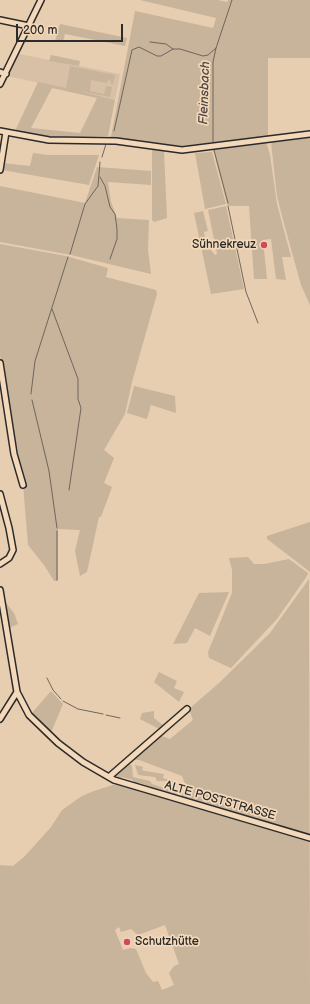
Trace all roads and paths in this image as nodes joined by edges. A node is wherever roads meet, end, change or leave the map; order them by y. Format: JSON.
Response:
{"nodes":[{"id":1,"x":41,"y":0,"type":"edge"},
{"id":2,"x":0,"y":20,"type":"edge"},
{"id":3,"x":29,"y":26,"type":"junction"},
{"id":4,"x":0,"y":72,"type":"edge"},
{"id":5,"x":6,"y":74,"type":"junction"},
{"id":6,"x":0,"y":84,"type":"edge"},
{"id":7,"x":3,"y":132,"type":"edge"},
{"id":8,"x":310,"y":134,"type":"edge"},
{"id":9,"x":0,"y":170,"type":"edge"},
{"id":10,"x":0,"y":363,"type":"edge"},
{"id":11,"x":3,"y":399,"type":"edge"},
{"id":12,"x":23,"y":485,"type":"dead end"},
{"id":13,"x":0,"y":494,"type":"edge"},
{"id":14,"x":0,"y":564,"type":"edge"},
{"id":15,"x":0,"y":590,"type":"edge"},
{"id":16,"x":17,"y":692,"type":"junction"},
{"id":17,"x":187,"y":709,"type":"dead end"},
{"id":18,"x":0,"y":719,"type":"edge"},
{"id":19,"x":110,"y":776,"type":"junction"},
{"id":20,"x":310,"y":838,"type":"edge"}],
"edges":[{"from":1,"to":3,"type":"street"},
{"from":2,"to":3,"type":"street"},
{"from":3,"to":5,"type":"street"},
{"from":4,"to":5,"type":"street"},
{"from":5,"to":6,"type":"street"},
{"from":7,"to":8,"type":"street"},
{"from":7,"to":9,"type":"street"},
{"from":10,"to":11,"type":"street"},
{"from":11,"to":12,"type":"street"},
{"from":13,"to":14,"type":"street"},
{"from":15,"to":16,"type":"street","name":"ALTE POSTSTRASSE"},
{"from":16,"to":18,"type":"street"},
{"from":16,"to":19,"type":"street","name":"ALTE POSTSTRASSE"},
{"from":17,"to":19,"type":"street"},
{"from":19,"to":20,"type":"street","name":"ALTE POSTSTRASSE"}]}
